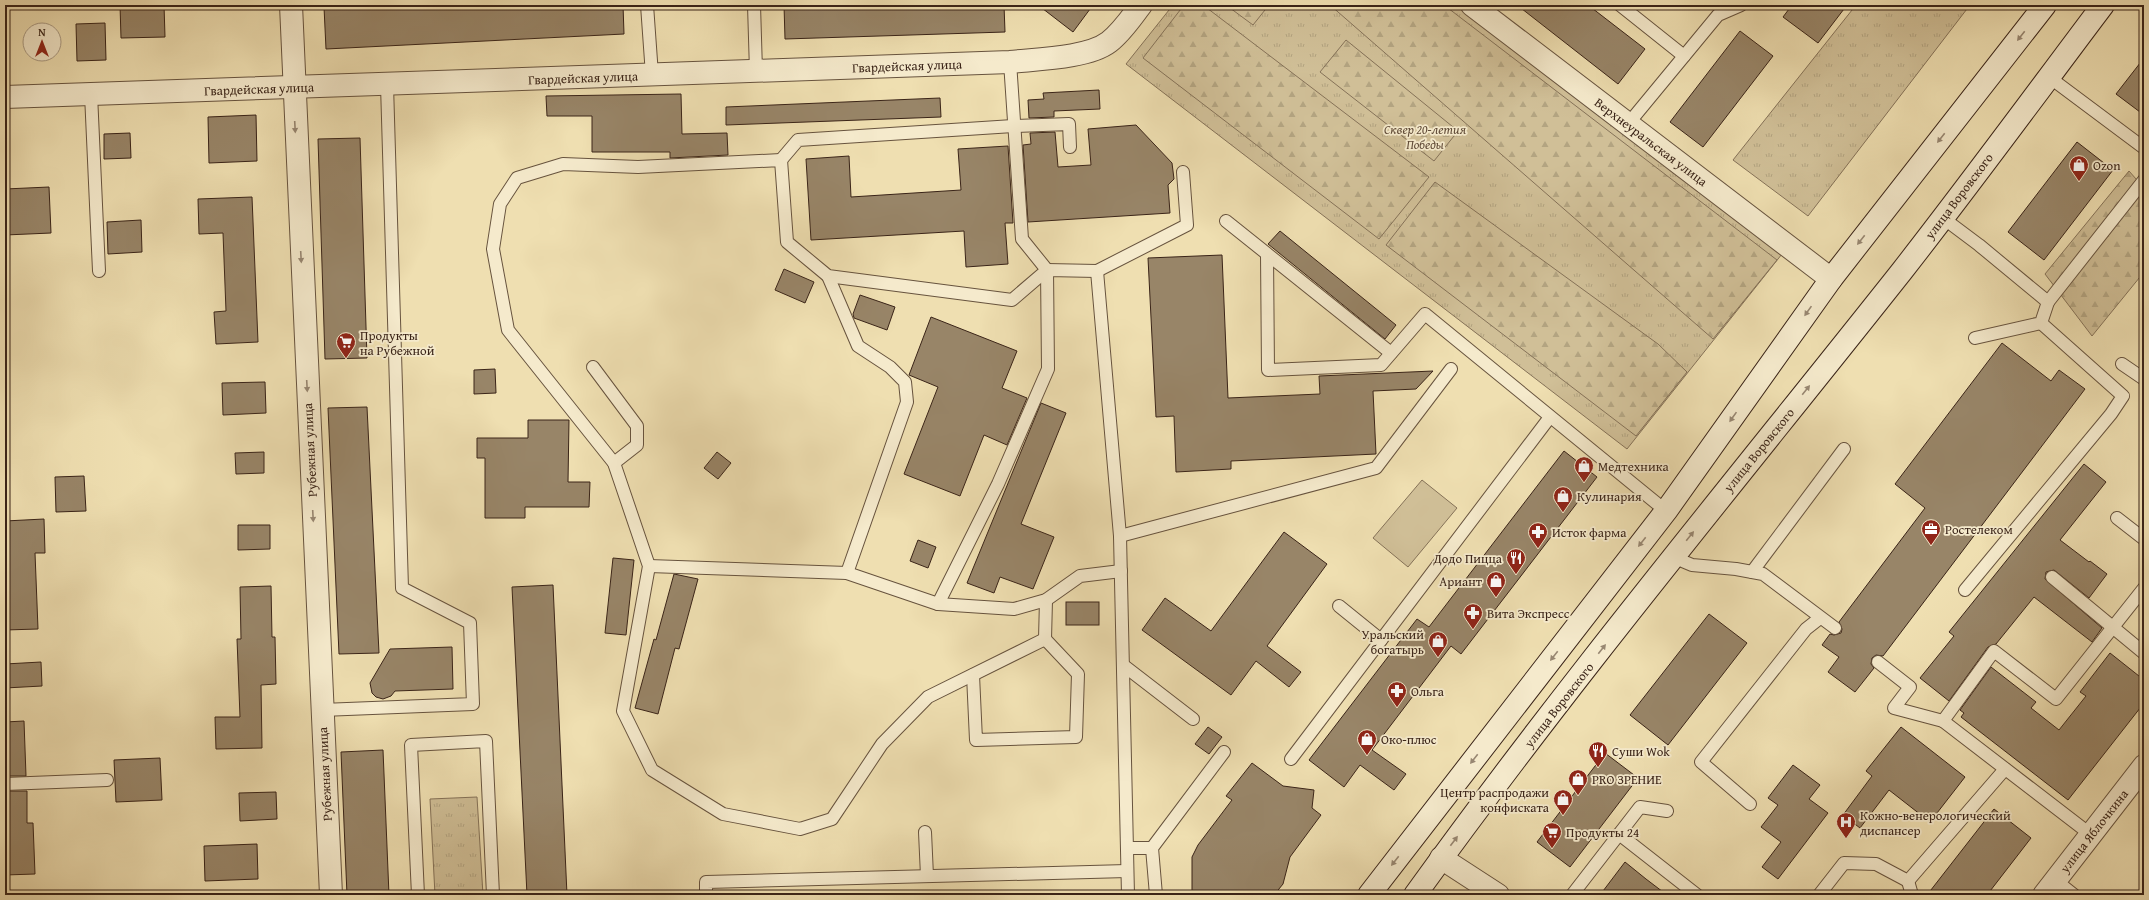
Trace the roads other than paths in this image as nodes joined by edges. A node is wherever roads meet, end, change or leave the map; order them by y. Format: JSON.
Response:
{"nodes":[{"id":1,"x":291,"y":5,"type":"edge"},
{"id":2,"x":648,"y":5,"type":"edge"},
{"id":3,"x":754,"y":5,"type":"edge"},
{"id":4,"x":1141,"y":5,"type":"edge"},
{"id":5,"x":1472,"y":5,"type":"edge"},
{"id":6,"x":1620,"y":5,"type":"edge"},
{"id":7,"x":1741,"y":5,"type":"edge"},
{"id":8,"x":2045,"y":5,"type":"edge"},
{"id":9,"x":2103,"y":5,"type":"edge"},
{"id":10,"x":1684,"y":56,"type":"junction"},
{"id":11,"x":1010,"y":62,"type":"junction"},
{"id":12,"x":756,"y":71,"type":"junction"},
{"id":13,"x":652,"y":75,"type":"junction"},
{"id":14,"x":2049,"y":77,"type":"junction"},
{"id":15,"x":387,"y":85,"type":"junction"},
{"id":16,"x":293,"y":88,"type":"junction"},
{"id":17,"x":91,"y":94,"type":"junction"},
{"id":18,"x":5,"y":97,"type":"edge"},
{"id":19,"x":1628,"y":124,"type":"junction"},
{"id":20,"x":1013,"y":126,"type":"junction"},
{"id":21,"x":1070,"y":147,"type":"dead end"},
{"id":22,"x":2144,"y":148,"type":"edge"},
{"id":23,"x":781,"y":160,"type":"junction"},
{"id":24,"x":1183,"y":172,"type":"dead end"},
{"id":25,"x":2144,"y":180,"type":"edge"},
{"id":26,"x":1943,"y":218,"type":"junction"},
{"id":27,"x":1226,"y":221,"type":"dead end"},
{"id":28,"x":1267,"y":255,"type":"junction"},
{"id":29,"x":1047,"y":270,"type":"junction"},
{"id":30,"x":99,"y":271,"type":"dead end"},
{"id":31,"x":1097,"y":271,"type":"junction"},
{"id":32,"x":828,"y":276,"type":"junction"},
{"id":33,"x":1831,"y":279,"type":"junction"},
{"id":34,"x":2048,"y":302,"type":"junction"},
{"id":35,"x":2041,"y":323,"type":"junction"},
{"id":36,"x":1975,"y":338,"type":"dead end"},
{"id":37,"x":1391,"y":353,"type":"junction"},
{"id":38,"x":2122,"y":364,"type":"dead end"},
{"id":39,"x":593,"y":368,"type":"dead end"},
{"id":40,"x":1451,"y":369,"type":"dead end"},
{"id":41,"x":2144,"y":379,"type":"edge"},
{"id":42,"x":1550,"y":417,"type":"junction"},
{"id":43,"x":1844,"y":449,"type":"dead end"},
{"id":44,"x":614,"y":463,"type":"junction"},
{"id":45,"x":1666,"y":511,"type":"junction"},
{"id":46,"x":2117,"y":518,"type":"dead end"},
{"id":47,"x":1120,"y":536,"type":"junction"},
{"id":48,"x":2144,"y":540,"type":"edge"},
{"id":49,"x":1673,"y":557,"type":"junction"},
{"id":50,"x":648,"y":566,"type":"junction"},
{"id":51,"x":1121,"y":571,"type":"junction"},
{"id":52,"x":1752,"y":572,"type":"junction"},
{"id":53,"x":847,"y":573,"type":"junction"},
{"id":54,"x":2052,"y":577,"type":"dead end"},
{"id":55,"x":2144,"y":588,"type":"edge"},
{"id":56,"x":1965,"y":590,"type":"dead end"},
{"id":57,"x":1046,"y":600,"type":"junction"},
{"id":58,"x":938,"y":604,"type":"junction"},
{"id":59,"x":1339,"y":606,"type":"dead end"},
{"id":60,"x":1820,"y":618,"type":"junction"},
{"id":61,"x":1835,"y":628,"type":"dead end"},
{"id":62,"x":2112,"y":628,"type":"junction"},
{"id":63,"x":1045,"y":639,"type":"junction"},
{"id":64,"x":1381,"y":640,"type":"junction"},
{"id":65,"x":2144,"y":653,"type":"edge"},
{"id":66,"x":1878,"y":662,"type":"dead end"},
{"id":67,"x":1123,"y":665,"type":"junction"},
{"id":68,"x":973,"y":674,"type":"junction"},
{"id":69,"x":322,"y":710,"type":"junction"},
{"id":70,"x":1193,"y":719,"type":"dead end"},
{"id":71,"x":1943,"y":720,"type":"junction"},
{"id":72,"x":1224,"y":752,"type":"dead end"},
{"id":73,"x":1291,"y":758,"type":"dead end"},
{"id":74,"x":2144,"y":766,"type":"edge"},
{"id":75,"x":2005,"y":769,"type":"junction"},
{"id":76,"x":107,"y":780,"type":"dead end"},
{"id":77,"x":5,"y":784,"type":"edge"},
{"id":78,"x":1750,"y":804,"type":"dead end"},
{"id":79,"x":1668,"y":811,"type":"dead end"},
{"id":80,"x":925,"y":832,"type":"dead end"},
{"id":81,"x":1619,"y":834,"type":"junction"},
{"id":82,"x":2090,"y":834,"type":"junction"},
{"id":83,"x":1127,"y":848,"type":"junction"},
{"id":84,"x":1152,"y":848,"type":"junction"},
{"id":85,"x":1441,"y":858,"type":"junction"},
{"id":86,"x":1127,"y":871,"type":"junction"},
{"id":87,"x":927,"y":876,"type":"junction"},
{"id":88,"x":1908,"y":881,"type":"junction"},
{"id":89,"x":2049,"y":888,"type":"edge"},
{"id":90,"x":331,"y":895,"type":"edge"},
{"id":91,"x":418,"y":895,"type":"edge"},
{"id":92,"x":493,"y":895,"type":"edge"},
{"id":93,"x":706,"y":895,"type":"edge"},
{"id":94,"x":1128,"y":895,"type":"edge"},
{"id":95,"x":1156,"y":895,"type":"edge"},
{"id":96,"x":1369,"y":895,"type":"edge"},
{"id":97,"x":1415,"y":895,"type":"edge"},
{"id":98,"x":1498,"y":895,"type":"edge"},
{"id":99,"x":1572,"y":895,"type":"edge"},
{"id":100,"x":1697,"y":895,"type":"edge"},
{"id":101,"x":1819,"y":895,"type":"edge"},
{"id":102,"x":1912,"y":895,"type":"edge"},
{"id":103,"x":2074,"y":895,"type":"edge"}],
"edges":[{"from":1,"to":16,"type":"street","name":"Рубежная улица"},
{"from":2,"to":13,"type":"lane"},
{"from":3,"to":12,"type":"lane"},
{"from":4,"to":11,"type":"street","name":"Гвардейская улица"},
{"from":5,"to":19,"type":"street","name":"Верхнеуральская улица"},
{"from":6,"to":10,"type":"lane"},
{"from":7,"to":10,"type":"lane"},
{"from":8,"to":33,"type":"street","one_way":true},
{"from":9,"to":14,"type":"street","name":"улица Воровского"},
{"from":10,"to":19,"type":"lane"},
{"from":11,"to":12,"type":"street","name":"Гвардейская улица"},
{"from":11,"to":20,"type":"lane"},
{"from":12,"to":13,"type":"street","name":"Гвардейская улица"},
{"from":13,"to":15,"type":"street","name":"Гвардейская улица"},
{"from":14,"to":22,"type":"lane"},
{"from":14,"to":26,"type":"street","name":"улица Воровского"},
{"from":15,"to":16,"type":"street","name":"Гвардейская улица"},
{"from":15,"to":69,"type":"lane"},
{"from":16,"to":17,"type":"street","name":"Гвардейская улица"},
{"from":16,"to":69,"type":"street","name":"Рубежная улица","one_way":true},
{"from":17,"to":18,"type":"street","name":"Гвардейская улица"},
{"from":17,"to":30,"type":"lane"},
{"from":19,"to":33,"type":"street","name":"Верхнеуральская улица"},
{"from":20,"to":21,"type":"lane"},
{"from":20,"to":23,"type":"lane"},
{"from":20,"to":29,"type":"lane"},
{"from":23,"to":32,"type":"lane"},
{"from":23,"to":44,"type":"lane"},
{"from":24,"to":31,"type":"lane"},
{"from":25,"to":34,"type":"lane"},
{"from":26,"to":34,"type":"lane"},
{"from":49,"to":26,"type":"street","name":"улица Воровского","one_way":true},
{"from":27,"to":28,"type":"lane"},
{"from":28,"to":37,"type":"lane"},
{"from":28,"to":37,"type":"lane"},
{"from":29,"to":31,"type":"lane"},
{"from":29,"to":32,"type":"lane"},
{"from":29,"to":58,"type":"lane"},
{"from":31,"to":47,"type":"lane"},
{"from":32,"to":53,"type":"lane"},
{"from":33,"to":45,"type":"street","one_way":true},
{"from":34,"to":35,"type":"lane"},
{"from":35,"to":36,"type":"lane"},
{"from":35,"to":56,"type":"lane"},
{"from":37,"to":42,"type":"lane"},
{"from":38,"to":41,"type":"lane"},
{"from":39,"to":44,"type":"lane"},
{"from":40,"to":47,"type":"lane"},
{"from":42,"to":45,"type":"lane"},
{"from":42,"to":64,"type":"lane"},
{"from":43,"to":52,"type":"lane"},
{"from":44,"to":50,"type":"lane"},
{"from":45,"to":96,"type":"street","one_way":true},
{"from":46,"to":48,"type":"lane"},
{"from":47,"to":51,"type":"lane"},
{"from":49,"to":52,"type":"lane"},
{"from":85,"to":49,"type":"street","name":"улица Воровского","one_way":true},
{"from":50,"to":53,"type":"lane"},
{"from":50,"to":68,"type":"lane"},
{"from":51,"to":57,"type":"lane"},
{"from":51,"to":67,"type":"lane"},
{"from":52,"to":60,"type":"lane"},
{"from":53,"to":58,"type":"lane"},
{"from":54,"to":62,"type":"lane"},
{"from":55,"to":62,"type":"lane"},
{"from":57,"to":58,"type":"lane"},
{"from":57,"to":63,"type":"lane"},
{"from":59,"to":64,"type":"lane"},
{"from":60,"to":61,"type":"lane"},
{"from":60,"to":78,"type":"lane"},
{"from":62,"to":65,"type":"lane"},
{"from":62,"to":71,"type":"lane"},
{"from":63,"to":68,"type":"lane"},
{"from":63,"to":68,"type":"lane"},
{"from":64,"to":73,"type":"lane"},
{"from":66,"to":71,"type":"lane"},
{"from":67,"to":70,"type":"lane"},
{"from":67,"to":83,"type":"lane"},
{"from":69,"to":90,"type":"street","name":"Рубежная улица"},
{"from":71,"to":75,"type":"lane"},
{"from":72,"to":84,"type":"lane"},
{"from":74,"to":82,"type":"street","name":"улица Яблочкина"},
{"from":75,"to":82,"type":"lane"},
{"from":75,"to":88,"type":"lane"},
{"from":76,"to":77,"type":"lane"},
{"from":79,"to":81,"type":"lane"},
{"from":80,"to":87,"type":"lane"},
{"from":81,"to":99,"type":"lane"},
{"from":81,"to":100,"type":"lane"},
{"from":82,"to":89,"type":"street","name":"улица Яблочкина"},
{"from":83,"to":84,"type":"lane"},
{"from":83,"to":86,"type":"lane"},
{"from":84,"to":95,"type":"lane"},
{"from":85,"to":97,"type":"street","name":"улица Воровского"},
{"from":85,"to":98,"type":"street"},
{"from":86,"to":87,"type":"lane"},
{"from":86,"to":94,"type":"lane"},
{"from":87,"to":93,"type":"lane"},
{"from":88,"to":101,"type":"lane"},
{"from":88,"to":102,"type":"lane"},
{"from":89,"to":103,"type":"lane"},
{"from":91,"to":92,"type":"lane"}]}
